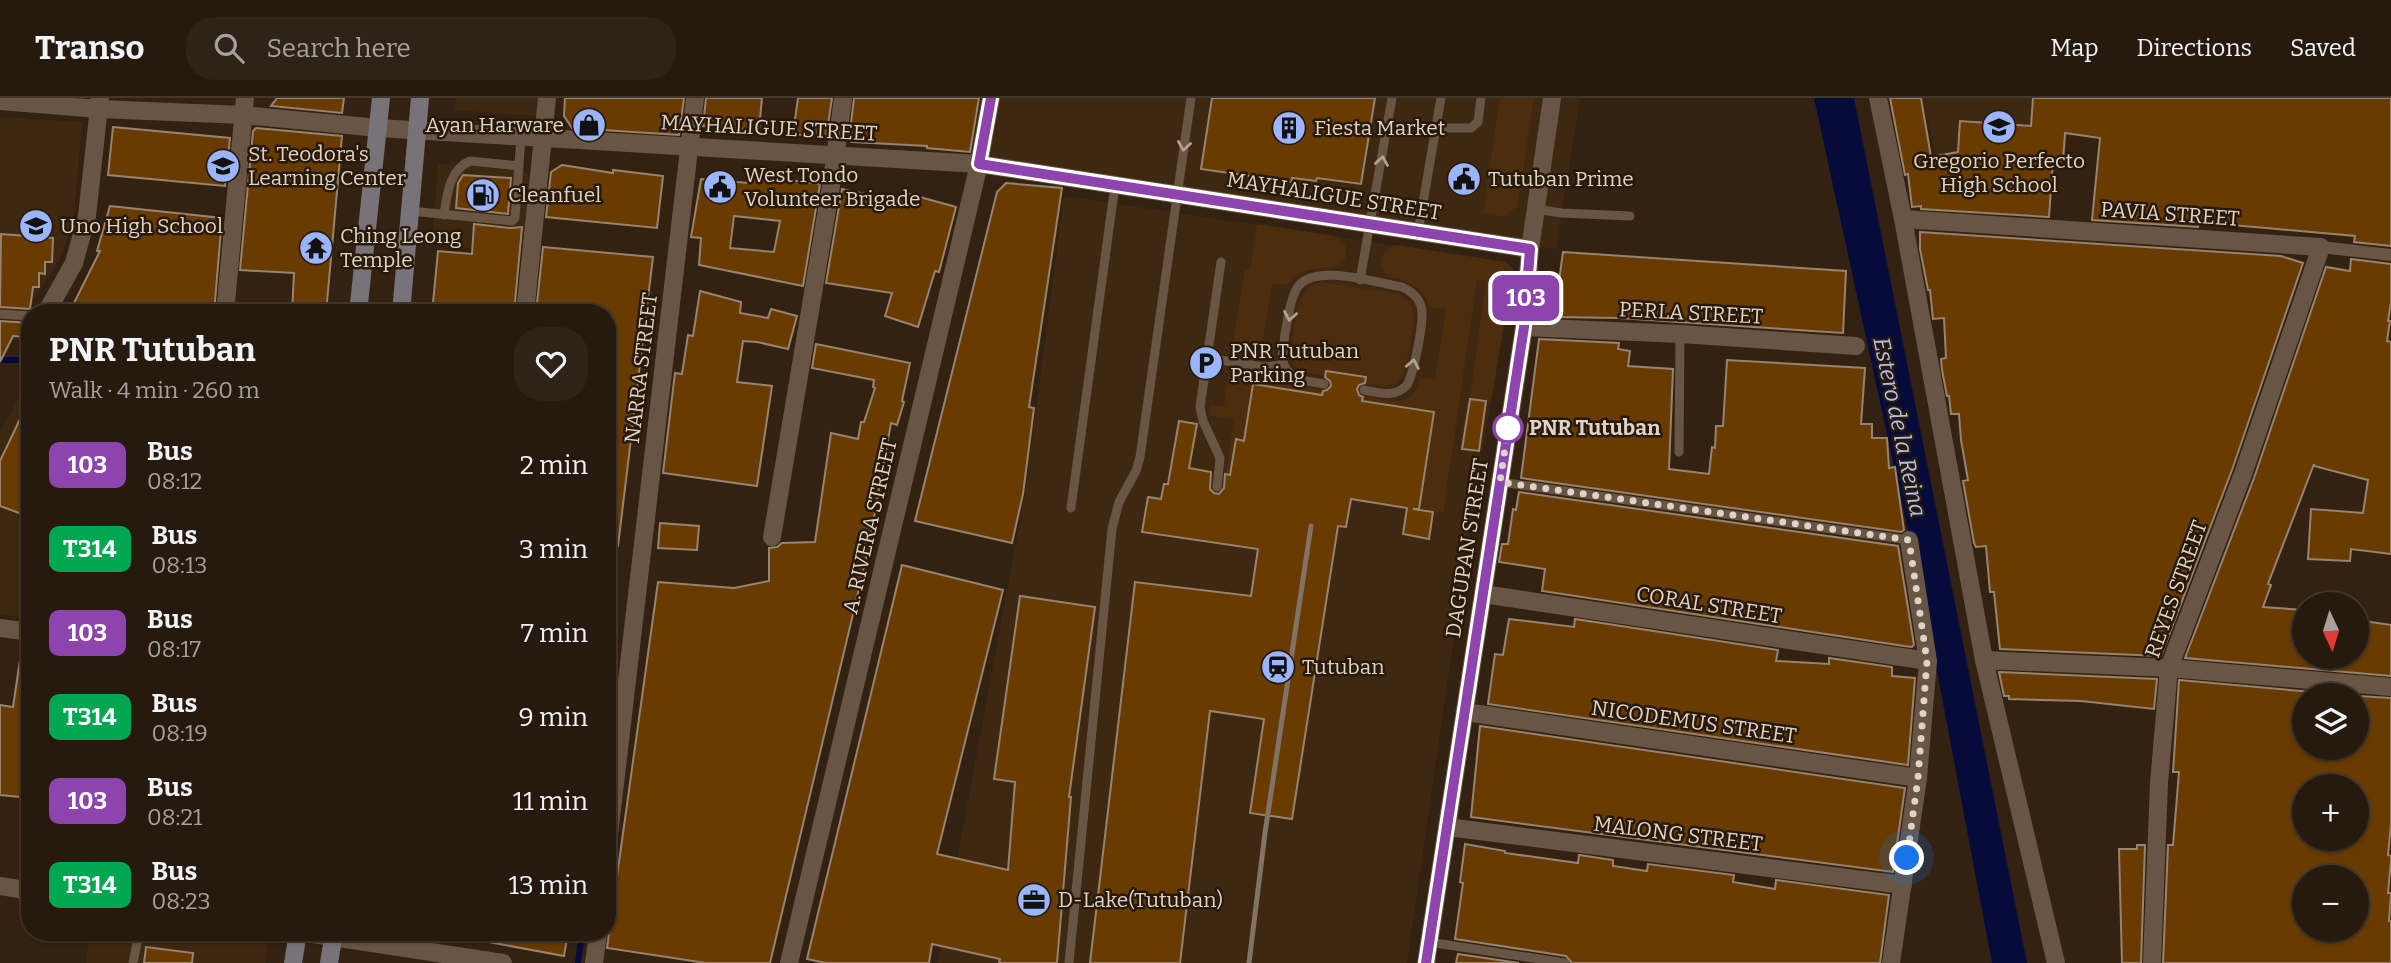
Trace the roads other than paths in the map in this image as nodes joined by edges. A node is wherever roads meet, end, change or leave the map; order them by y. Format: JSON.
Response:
{"nodes":[{"id":1,"x":381,"y":98,"type":"edge"},
{"id":2,"x":421,"y":98,"type":"edge"},
{"id":3,"x":547,"y":98,"type":"edge"},
{"id":4,"x":695,"y":98,"type":"edge"},
{"id":5,"x":843,"y":98,"type":"edge"},
{"id":6,"x":991,"y":98,"type":"edge"},
{"id":7,"x":1191,"y":98,"type":"edge"},
{"id":8,"x":1392,"y":98,"type":"edge"},
{"id":9,"x":1441,"y":98,"type":"edge"},
{"id":10,"x":1482,"y":98,"type":"edge"},
{"id":11,"x":1552,"y":98,"type":"edge"},
{"id":12,"x":1878,"y":98,"type":"edge"},
{"id":13,"x":0,"y":101,"type":"edge"},
{"id":14,"x":99,"y":103,"type":"edge"},
{"id":15,"x":244,"y":107,"type":"edge"},
{"id":16,"x":378,"y":128,"type":"junction"},
{"id":17,"x":1436,"y":128,"type":"junction"},
{"id":18,"x":417,"y":131,"type":"junction"},
{"id":19,"x":521,"y":137,"type":"junction"},
{"id":20,"x":542,"y":138,"type":"junction"},
{"id":21,"x":690,"y":147,"type":"junction"},
{"id":22,"x":835,"y":155,"type":"junction"},
{"id":23,"x":979,"y":164,"type":"junction"},
{"id":24,"x":519,"y":166,"type":"junction"},
{"id":25,"x":1115,"y":185,"type":"junction"},
{"id":26,"x":1177,"y":194,"type":"junction"},
{"id":27,"x":1536,"y":209,"type":"junction"},
{"id":28,"x":410,"y":211,"type":"junction"},
{"id":29,"x":444,"y":215,"type":"junction"},
{"id":30,"x":1630,"y":216,"type":"dead end"},
{"id":31,"x":1903,"y":219,"type":"junction"},
{"id":32,"x":1369,"y":224,"type":"junction"},
{"id":33,"x":1419,"y":232,"type":"junction"},
{"id":34,"x":2321,"y":247,"type":"junction"},
{"id":35,"x":1530,"y":249,"type":"junction"},
{"id":36,"x":2391,"y":255,"type":"edge"},
{"id":37,"x":1222,"y":262,"type":"dead end"},
{"id":38,"x":1360,"y":280,"type":"junction"},
{"id":39,"x":51,"y":304,"type":"edge"},
{"id":40,"x":226,"y":304,"type":"edge"},
{"id":41,"x":359,"y":304,"type":"edge"},
{"id":42,"x":402,"y":304,"type":"edge"},
{"id":43,"x":526,"y":304,"type":"edge"},
{"id":44,"x":0,"y":314,"type":"edge"},
{"id":45,"x":21,"y":315,"type":"edge"},
{"id":46,"x":1524,"y":327,"type":"junction"},
{"id":47,"x":1680,"y":334,"type":"junction"},
{"id":48,"x":1856,"y":346,"type":"dead end"},
{"id":49,"x":1207,"y":358,"type":"junction"},
{"id":50,"x":1283,"y":365,"type":"junction"},
{"id":51,"x":1324,"y":384,"type":"dead end"},
{"id":52,"x":1364,"y":390,"type":"dead end"},
{"id":53,"x":1679,"y":452,"type":"dead end"},
{"id":54,"x":1500,"y":482,"type":"junction"},
{"id":55,"x":1217,"y":487,"type":"dead end"},
{"id":56,"x":1070,"y":508,"type":"dead end"},
{"id":57,"x":772,"y":537,"type":"dead end"},
{"id":58,"x":1909,"y":540,"type":"joint"},
{"id":59,"x":1483,"y":594,"type":"junction"},
{"id":60,"x":0,"y":628,"type":"edge"},
{"id":61,"x":21,"y":631,"type":"edge"},
{"id":62,"x":1984,"y":660,"type":"junction"},
{"id":63,"x":1927,"y":661,"type":"junction"},
{"id":64,"x":2169,"y":668,"type":"junction"},
{"id":65,"x":2391,"y":687,"type":"edge"},
{"id":66,"x":1465,"y":712,"type":"junction"},
{"id":67,"x":616,"y":776,"type":"edge"},
{"id":68,"x":1918,"y":778,"type":"junction"},
{"id":69,"x":1447,"y":827,"type":"junction"},
{"id":70,"x":1903,"y":885,"type":"junction"},
{"id":71,"x":0,"y":886,"type":"edge"},
{"id":72,"x":21,"y":890,"type":"edge"},
{"id":73,"x":137,"y":941,"type":"edge"},
{"id":74,"x":297,"y":941,"type":"edge"},
{"id":75,"x":333,"y":941,"type":"edge"},
{"id":76,"x":362,"y":941,"type":"edge"},
{"id":77,"x":597,"y":941,"type":"edge"},
{"id":78,"x":1429,"y":942,"type":"junction"},
{"id":79,"x":441,"y":958,"type":"edge"},
{"id":80,"x":133,"y":963,"type":"edge"},
{"id":81,"x":293,"y":963,"type":"edge"},
{"id":82,"x":329,"y":963,"type":"edge"},
{"id":83,"x":502,"y":963,"type":"edge"},
{"id":84,"x":594,"y":963,"type":"edge"},
{"id":85,"x":789,"y":963,"type":"edge"},
{"id":86,"x":1069,"y":963,"type":"edge"},
{"id":87,"x":1426,"y":963,"type":"edge"},
{"id":88,"x":1564,"y":963,"type":"edge"},
{"id":89,"x":1891,"y":963,"type":"edge"},
{"id":90,"x":2056,"y":963,"type":"edge"},
{"id":91,"x":2152,"y":963,"type":"edge"}],
"edges":[{"from":1,"to":16,"type":"main road"},
{"from":2,"to":18,"type":"main road"},
{"from":3,"to":20,"type":"street"},
{"from":4,"to":21,"type":"street","name":"NARRA STREET"},
{"from":5,"to":22,"type":"street"},
{"from":6,"to":23,"type":"street","name":"A. RIVERA STREET"},
{"from":7,"to":26,"type":"lane","one_way":true},
{"from":32,"to":8,"type":"lane","one_way":true},
{"from":9,"to":17,"type":"lane"},
{"from":10,"to":17,"type":"lane"},
{"from":11,"to":27,"type":"street","name":"DAGUPAN STREET"},
{"from":12,"to":31,"type":"street"},
{"from":13,"to":14,"type":"street","name":"MAYHALIGUE STREET"},
{"from":14,"to":15,"type":"street","name":"MAYHALIGUE STREET"},
{"from":14,"to":39,"type":"street"},
{"from":15,"to":16,"type":"street","name":"MAYHALIGUE STREET"},
{"from":15,"to":40,"type":"street"},
{"from":16,"to":18,"type":"street","name":"MAYHALIGUE STREET"},
{"from":16,"to":41,"type":"main road"},
{"from":17,"to":33,"type":"lane"},
{"from":18,"to":19,"type":"street","name":"MAYHALIGUE STREET"},
{"from":18,"to":28,"type":"main road"},
{"from":19,"to":20,"type":"street","name":"MAYHALIGUE STREET"},
{"from":19,"to":24,"type":"lane"},
{"from":20,"to":21,"type":"street","name":"MAYHALIGUE STREET"},
{"from":20,"to":43,"type":"street"},
{"from":21,"to":22,"type":"street","name":"MAYHALIGUE STREET"},
{"from":21,"to":67,"type":"street","name":"NARRA STREET"},
{"from":22,"to":23,"type":"street","name":"MAYHALIGUE STREET"},
{"from":22,"to":57,"type":"street"},
{"from":23,"to":25,"type":"street","name":"MAYHALIGUE STREET"},
{"from":23,"to":85,"type":"street","name":"A. RIVERA STREET"},
{"from":24,"to":29,"type":"lane"},
{"from":24,"to":29,"type":"lane"},
{"from":25,"to":26,"type":"street","name":"MAYHALIGUE STREET"},
{"from":25,"to":56,"type":"lane"},
{"from":26,"to":32,"type":"street","name":"MAYHALIGUE STREET"},
{"from":26,"to":86,"type":"lane"},
{"from":27,"to":30,"type":"lane"},
{"from":27,"to":35,"type":"street","name":"DAGUPAN STREET"},
{"from":28,"to":29,"type":"lane"},
{"from":28,"to":42,"type":"main road"},
{"from":31,"to":34,"type":"street","name":"PAVIA STREET"},
{"from":31,"to":62,"type":"street"},
{"from":32,"to":33,"type":"street","name":"MAYHALIGUE STREET"},
{"from":32,"to":38,"type":"lane"},
{"from":33,"to":35,"type":"street","name":"MAYHALIGUE STREET"},
{"from":34,"to":36,"type":"street","name":"PAVIA STREET"},
{"from":34,"to":64,"type":"street","name":"REYES STREET"},
{"from":35,"to":46,"type":"street","name":"DAGUPAN STREET"},
{"from":37,"to":49,"type":"lane"},
{"from":38,"to":50,"type":"lane","one_way":true},
{"from":52,"to":38,"type":"lane","one_way":true},
{"from":44,"to":45,"type":"lane"},
{"from":46,"to":47,"type":"street","name":"PERLA STREET"},
{"from":46,"to":54,"type":"street","name":"DAGUPAN STREET"},
{"from":47,"to":48,"type":"street","name":"PERLA STREET"},
{"from":47,"to":53,"type":"lane"},
{"from":49,"to":50,"type":"lane"},
{"from":49,"to":55,"type":"lane"},
{"from":50,"to":51,"type":"lane"},
{"from":54,"to":58,"type":"lane"},
{"from":54,"to":59,"type":"street","name":"DAGUPAN STREET"},
{"from":58,"to":63,"type":"street"},
{"from":59,"to":63,"type":"street","name":"CORAL STREET"},
{"from":59,"to":66,"type":"street","name":"DAGUPAN STREET"},
{"from":60,"to":61,"type":"street"},
{"from":62,"to":64,"type":"street"},
{"from":62,"to":90,"type":"street"},
{"from":63,"to":68,"type":"street"},
{"from":64,"to":65,"type":"street"},
{"from":64,"to":91,"type":"street","name":"REYES STREET"},
{"from":66,"to":68,"type":"street","name":"NICODEMUS STREET"},
{"from":66,"to":69,"type":"street","name":"DAGUPAN STREET"},
{"from":68,"to":70,"type":"street"},
{"from":69,"to":70,"type":"street","name":"MALONG STREET"},
{"from":69,"to":78,"type":"street","name":"DAGUPAN STREET"},
{"from":70,"to":89,"type":"street"},
{"from":71,"to":72,"type":"street"},
{"from":73,"to":80,"type":"lane"},
{"from":74,"to":81,"type":"main road"},
{"from":75,"to":82,"type":"main road"},
{"from":76,"to":79,"type":"street"},
{"from":77,"to":84,"type":"street"},
{"from":78,"to":87,"type":"street","name":"DAGUPAN STREET"},
{"from":78,"to":88,"type":"lane"},
{"from":79,"to":83,"type":"street"}]}
